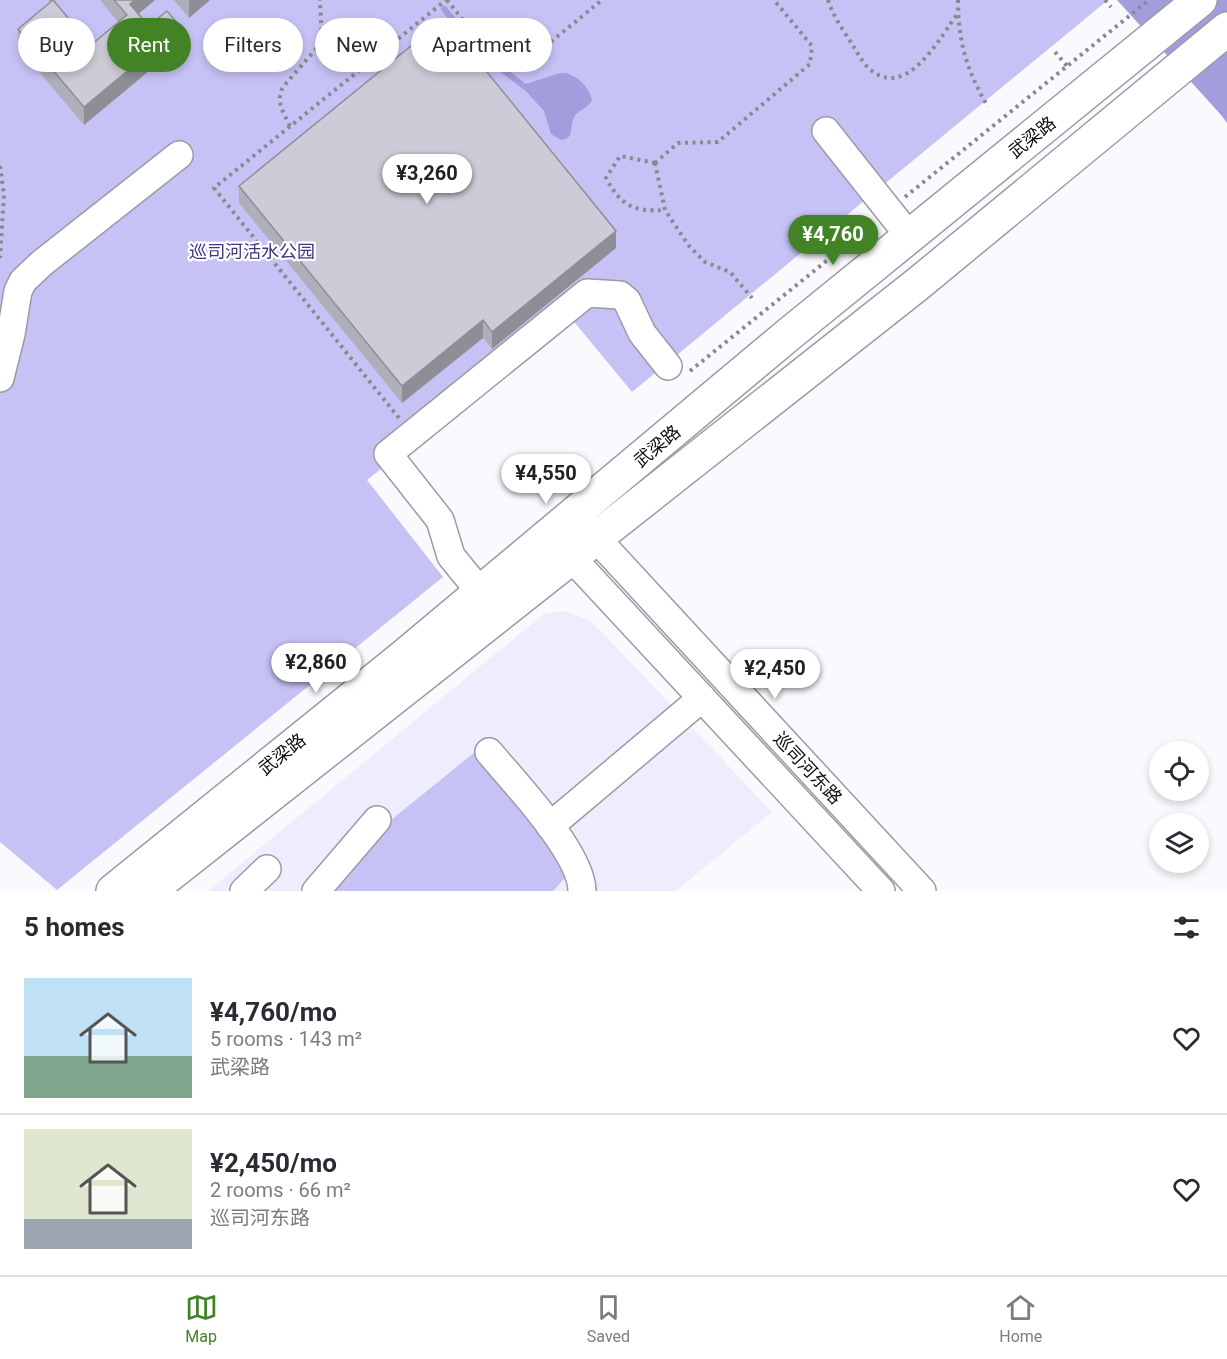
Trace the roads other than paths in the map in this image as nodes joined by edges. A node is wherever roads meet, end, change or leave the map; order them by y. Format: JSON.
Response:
{"nodes":[{"id":1,"x":1200,"y":0,"type":"edge"},
{"id":2,"x":1227,"y":29,"type":"edge"},
{"id":3,"x":830,"y":127,"type":"dead end"},
{"id":4,"x":179,"y":155,"type":"dead end"},
{"id":5,"x":914,"y":232,"type":"junction"},
{"id":6,"x":668,"y":366,"type":"dead end"},
{"id":7,"x":0,"y":378,"type":"edge"},
{"id":8,"x":573,"y":537,"type":"junction"},
{"id":9,"x":481,"y":593,"type":"junction"},
{"id":10,"x":702,"y":698,"type":"junction"},
{"id":11,"x":489,"y":752,"type":"dead end"},
{"id":12,"x":377,"y":820,"type":"dead end"},
{"id":13,"x":550,"y":826,"type":"junction"},
{"id":14,"x":267,"y":869,"type":"dead end"},
{"id":15,"x":113,"y":891,"type":"edge"},
{"id":16,"x":149,"y":891,"type":"edge"},
{"id":17,"x":244,"y":891,"type":"edge"},
{"id":18,"x":316,"y":891,"type":"edge"},
{"id":19,"x":582,"y":891,"type":"edge"},
{"id":20,"x":881,"y":891,"type":"edge"},
{"id":21,"x":922,"y":891,"type":"edge"}],
"edges":[{"from":1,"to":5,"type":"main road","name":"武梁路"},
{"from":2,"to":8,"type":"main road","name":"武梁路"},
{"from":3,"to":5,"type":"street"},
{"from":4,"to":7,"type":"street"},
{"from":5,"to":8,"type":"main road","name":"武梁路"},
{"from":6,"to":9,"type":"street"},
{"from":8,"to":9,"type":"main road","name":"武梁路"},
{"from":8,"to":10,"type":"street","name":"巡司河东路"},
{"from":8,"to":16,"type":"main road","name":"武梁路"},
{"from":8,"to":21,"type":"street","name":"巡司河东路"},
{"from":9,"to":15,"type":"main road","name":"武梁路"},
{"from":10,"to":13,"type":"street"},
{"from":10,"to":20,"type":"street","name":"巡司河东路"},
{"from":11,"to":13,"type":"street"},
{"from":12,"to":18,"type":"street"},
{"from":13,"to":19,"type":"street"},
{"from":14,"to":17,"type":"street"}]}
